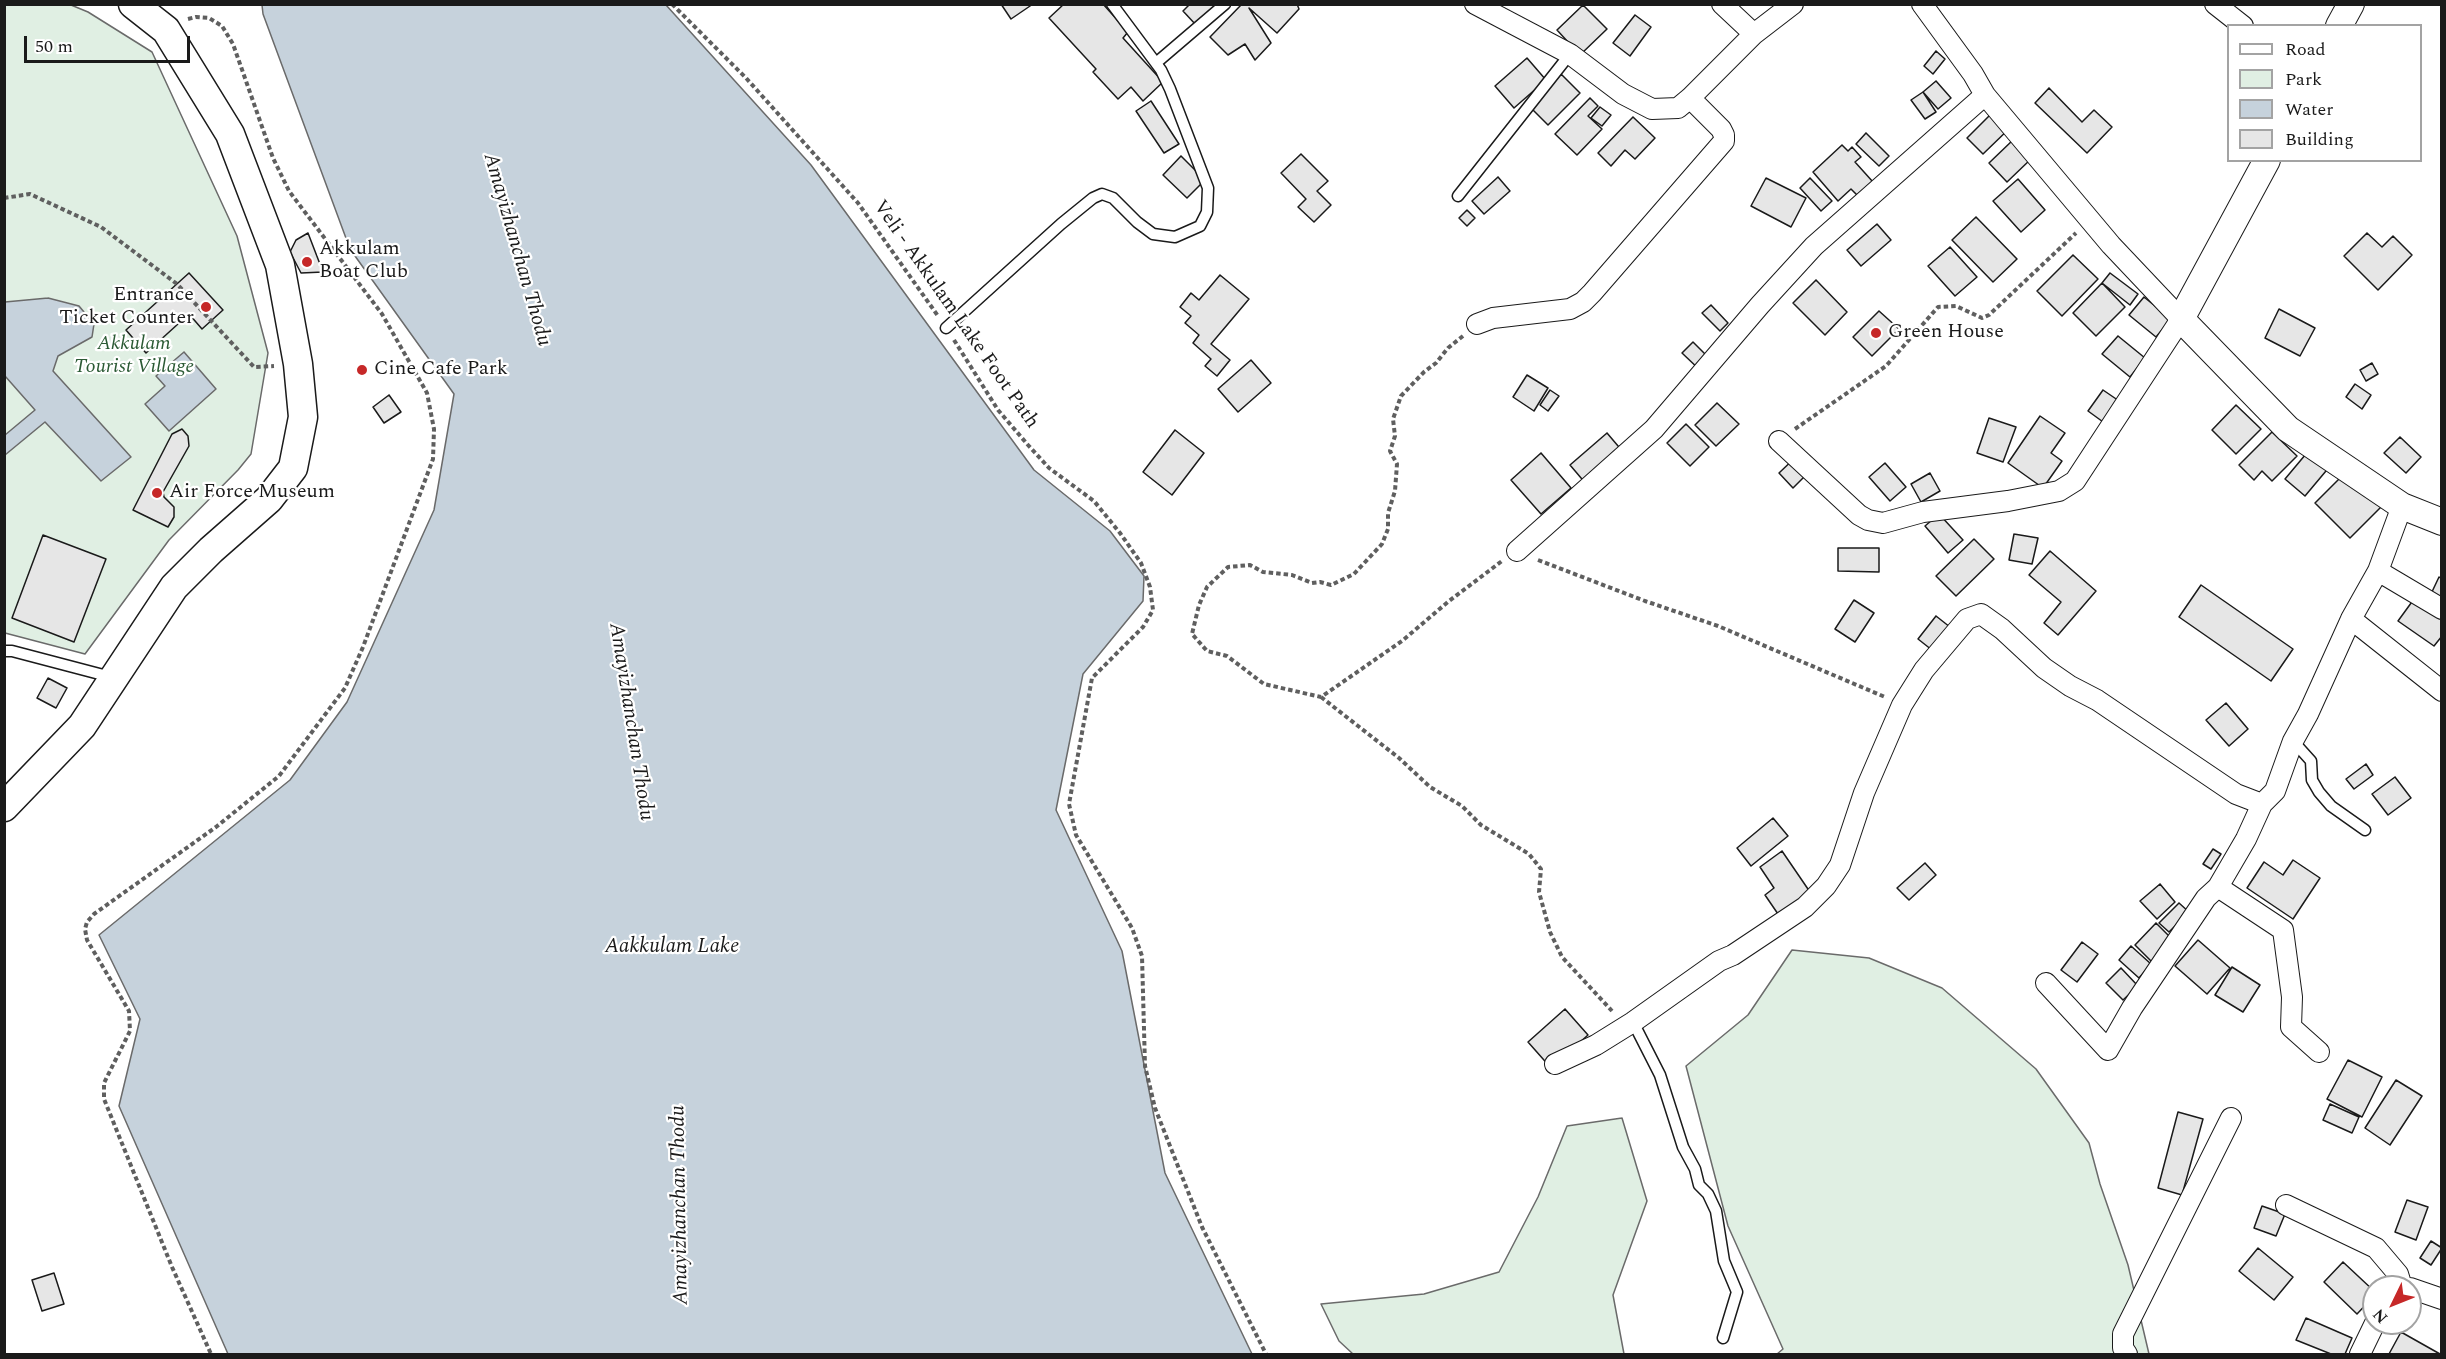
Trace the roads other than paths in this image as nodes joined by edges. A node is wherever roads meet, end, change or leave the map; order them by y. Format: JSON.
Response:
{"nodes":[{"id":1,"x":133,"y":4,"type":"edge"},
{"id":2,"x":1112,"y":4,"type":"edge"},
{"id":3,"x":1225,"y":4,"type":"edge"},
{"id":4,"x":1474,"y":4,"type":"edge"},
{"id":5,"x":1722,"y":4,"type":"edge"},
{"id":6,"x":1792,"y":4,"type":"edge"},
{"id":7,"x":1922,"y":4,"type":"edge"},
{"id":8,"x":2215,"y":4,"type":"edge"},
{"id":9,"x":2351,"y":4,"type":"edge"},
{"id":10,"x":2240,"y":24,"type":"edge"},
{"id":11,"x":2340,"y":24,"type":"edge"},
{"id":12,"x":1754,"y":34,"type":"junction"},
{"id":13,"x":1570,"y":54,"type":"junction"},
{"id":14,"x":1156,"y":63,"type":"junction"},
{"id":15,"x":1985,"y":95,"type":"junction"},
{"id":16,"x":1690,"y":99,"type":"junction"},
{"id":17,"x":2266,"y":162,"type":"edge"},
{"id":18,"x":1458,"y":196,"type":"dead end"},
{"id":19,"x":2181,"y":319,"type":"junction"},
{"id":20,"x":1478,"y":324,"type":"road end"},
{"id":21,"x":946,"y":328,"type":"road end"},
{"id":22,"x":1779,"y":441,"type":"road end"},
{"id":23,"x":2402,"y":506,"type":"junction"},
{"id":24,"x":2442,"y":522,"type":"edge"},
{"id":25,"x":1517,"y":551,"type":"road end"},
{"id":26,"x":2378,"y":571,"type":"junction"},
{"id":27,"x":2442,"y":609,"type":"edge"},
{"id":28,"x":2351,"y":619,"type":"junction"},
{"id":29,"x":4,"y":651,"type":"edge"},
{"id":30,"x":114,"y":678,"type":"junction"},
{"id":31,"x":2442,"y":691,"type":"edge"},
{"id":32,"x":2293,"y":741,"type":"junction"},
{"id":33,"x":2262,"y":804,"type":"junction"},
{"id":34,"x":4,"y":807,"type":"edge"},
{"id":35,"x":2365,"y":830,"type":"dead end"},
{"id":36,"x":2218,"y":887,"type":"junction"},
{"id":37,"x":2046,"y":983,"type":"dead end"},
{"id":38,"x":1634,"y":1022,"type":"junction"},
{"id":39,"x":2319,"y":1052,"type":"dead end"},
{"id":40,"x":1555,"y":1064,"type":"dead end"},
{"id":41,"x":2231,"y":1118,"type":"dead end"},
{"id":42,"x":2286,"y":1205,"type":"dead end"},
{"id":43,"x":2398,"y":1275,"type":"edge"},
{"id":44,"x":2422,"y":1292,"type":"edge"},
{"id":45,"x":2442,"y":1299,"type":"edge"},
{"id":46,"x":2369,"y":1335,"type":"edge"},
{"id":47,"x":1723,"y":1338,"type":"dead end"},
{"id":48,"x":2127,"y":1354,"type":"edge"},
{"id":49,"x":2360,"y":1354,"type":"edge"}],
"edges":[{"from":1,"to":30,"type":"main road"},
{"from":2,"to":14,"type":"lane"},
{"from":3,"to":14,"type":"lane"},
{"from":4,"to":13,"type":"street"},
{"from":5,"to":12,"type":"street"},
{"from":6,"to":12,"type":"street"},
{"from":7,"to":15,"type":"street"},
{"from":8,"to":10,"type":"street"},
{"from":9,"to":11,"type":"street"},
{"from":12,"to":16,"type":"street"},
{"from":13,"to":16,"type":"street"},
{"from":13,"to":18,"type":"lane"},
{"from":14,"to":21,"type":"lane"},
{"from":15,"to":19,"type":"street"},
{"from":15,"to":25,"type":"street"},
{"from":16,"to":20,"type":"street"},
{"from":17,"to":19,"type":"street"},
{"from":19,"to":22,"type":"street"},
{"from":19,"to":23,"type":"street"},
{"from":23,"to":24,"type":"street"},
{"from":23,"to":26,"type":"street"},
{"from":26,"to":27,"type":"street"},
{"from":26,"to":28,"type":"street"},
{"from":28,"to":31,"type":"street"},
{"from":28,"to":32,"type":"street"},
{"from":29,"to":30,"type":"lane"},
{"from":30,"to":34,"type":"main road"},
{"from":32,"to":33,"type":"street"},
{"from":32,"to":35,"type":"lane"},
{"from":33,"to":36,"type":"street"},
{"from":33,"to":38,"type":"street"},
{"from":36,"to":37,"type":"street"},
{"from":36,"to":39,"type":"street"},
{"from":38,"to":40,"type":"street"},
{"from":38,"to":47,"type":"lane"},
{"from":41,"to":48,"type":"street"},
{"from":42,"to":43,"type":"street"},
{"from":44,"to":45,"type":"street"},
{"from":46,"to":49,"type":"street"}]}
